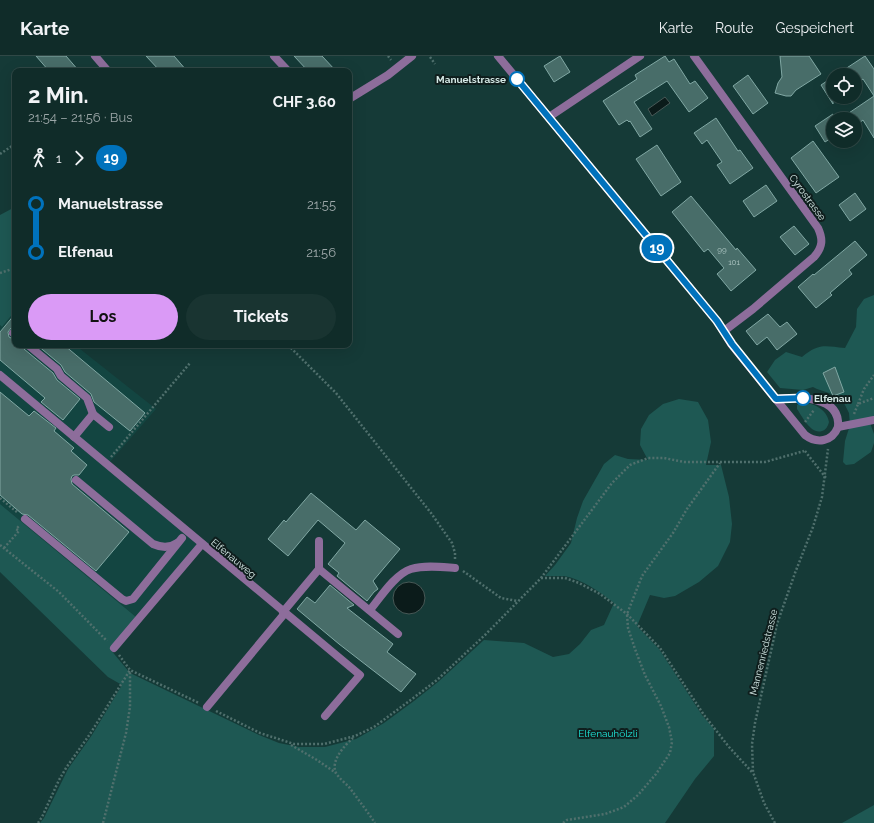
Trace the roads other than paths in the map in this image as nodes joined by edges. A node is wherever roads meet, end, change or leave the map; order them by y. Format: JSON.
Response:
{"nodes":[{"id":1,"x":94,"y":56,"type":"edge"},
{"id":2,"x":274,"y":56,"type":"edge"},
{"id":3,"x":412,"y":56,"type":"edge"},
{"id":4,"x":498,"y":56,"type":"edge"},
{"id":5,"x":640,"y":56,"type":"edge"},
{"id":6,"x":694,"y":56,"type":"edge"},
{"id":7,"x":105,"y":68,"type":"edge"},
{"id":8,"x":285,"y":68,"type":"edge"},
{"id":9,"x":352,"y":97,"type":"edge"},
{"id":10,"x":549,"y":117,"type":"junction"},
{"id":11,"x":724,"y":331,"type":"junction"},
{"id":12,"x":32,"y":348,"type":"edge"},
{"id":13,"x":0,"y":375,"type":"edge"},
{"id":14,"x":776,"y":399,"type":"junction"},
{"id":15,"x":93,"y":414,"type":"junction"},
{"id":16,"x":874,"y":420,"type":"edge"},
{"id":17,"x":109,"y":427,"type":"dead end"},
{"id":18,"x":838,"y":427,"type":"junction"},
{"id":19,"x":74,"y":437,"type":"junction"},
{"id":20,"x":76,"y":480,"type":"dead end"},
{"id":21,"x":25,"y":519,"type":"road end"},
{"id":22,"x":185,"y":535,"type":"junction"},
{"id":23,"x":319,"y":541,"type":"dead end"},
{"id":24,"x":202,"y":544,"type":"junction"},
{"id":25,"x":455,"y":568,"type":"road end"},
{"id":26,"x":320,"y":569,"type":"junction"},
{"id":27,"x":370,"y":610,"type":"junction"},
{"id":28,"x":284,"y":613,"type":"junction"},
{"id":29,"x":398,"y":634,"type":"dead end"},
{"id":30,"x":114,"y":648,"type":"road end"},
{"id":31,"x":207,"y":707,"type":"dead end"},
{"id":32,"x":325,"y":716,"type":"dead end"}],
"edges":[{"from":1,"to":7,"type":"street"},
{"from":2,"to":8,"type":"street"},
{"from":3,"to":9,"type":"street"},
{"from":4,"to":10,"type":"street"},
{"from":5,"to":10,"type":"street"},
{"from":6,"to":11,"type":"street","name":"Cyrostrasse"},
{"from":10,"to":11,"type":"street"},
{"from":11,"to":14,"type":"street"},
{"from":12,"to":15,"type":"street"},
{"from":13,"to":19,"type":"street","name":"Elfenauweg"},
{"from":14,"to":18,"type":"street"},
{"from":14,"to":18,"type":"street"},
{"from":15,"to":17,"type":"street"},
{"from":15,"to":19,"type":"street"},
{"from":16,"to":18,"type":"street"},
{"from":19,"to":22,"type":"street","name":"Elfenauweg"},
{"from":20,"to":22,"type":"street"},
{"from":21,"to":22,"type":"street"},
{"from":22,"to":24,"type":"street","name":"Elfenauweg"},
{"from":23,"to":26,"type":"street"},
{"from":24,"to":28,"type":"street","name":"Elfenauweg"},
{"from":24,"to":30,"type":"street"},
{"from":25,"to":27,"type":"street"},
{"from":26,"to":27,"type":"street"},
{"from":26,"to":28,"type":"street"},
{"from":27,"to":29,"type":"street"},
{"from":28,"to":31,"type":"street"},
{"from":28,"to":32,"type":"street","name":"Elfenauweg"}]}
